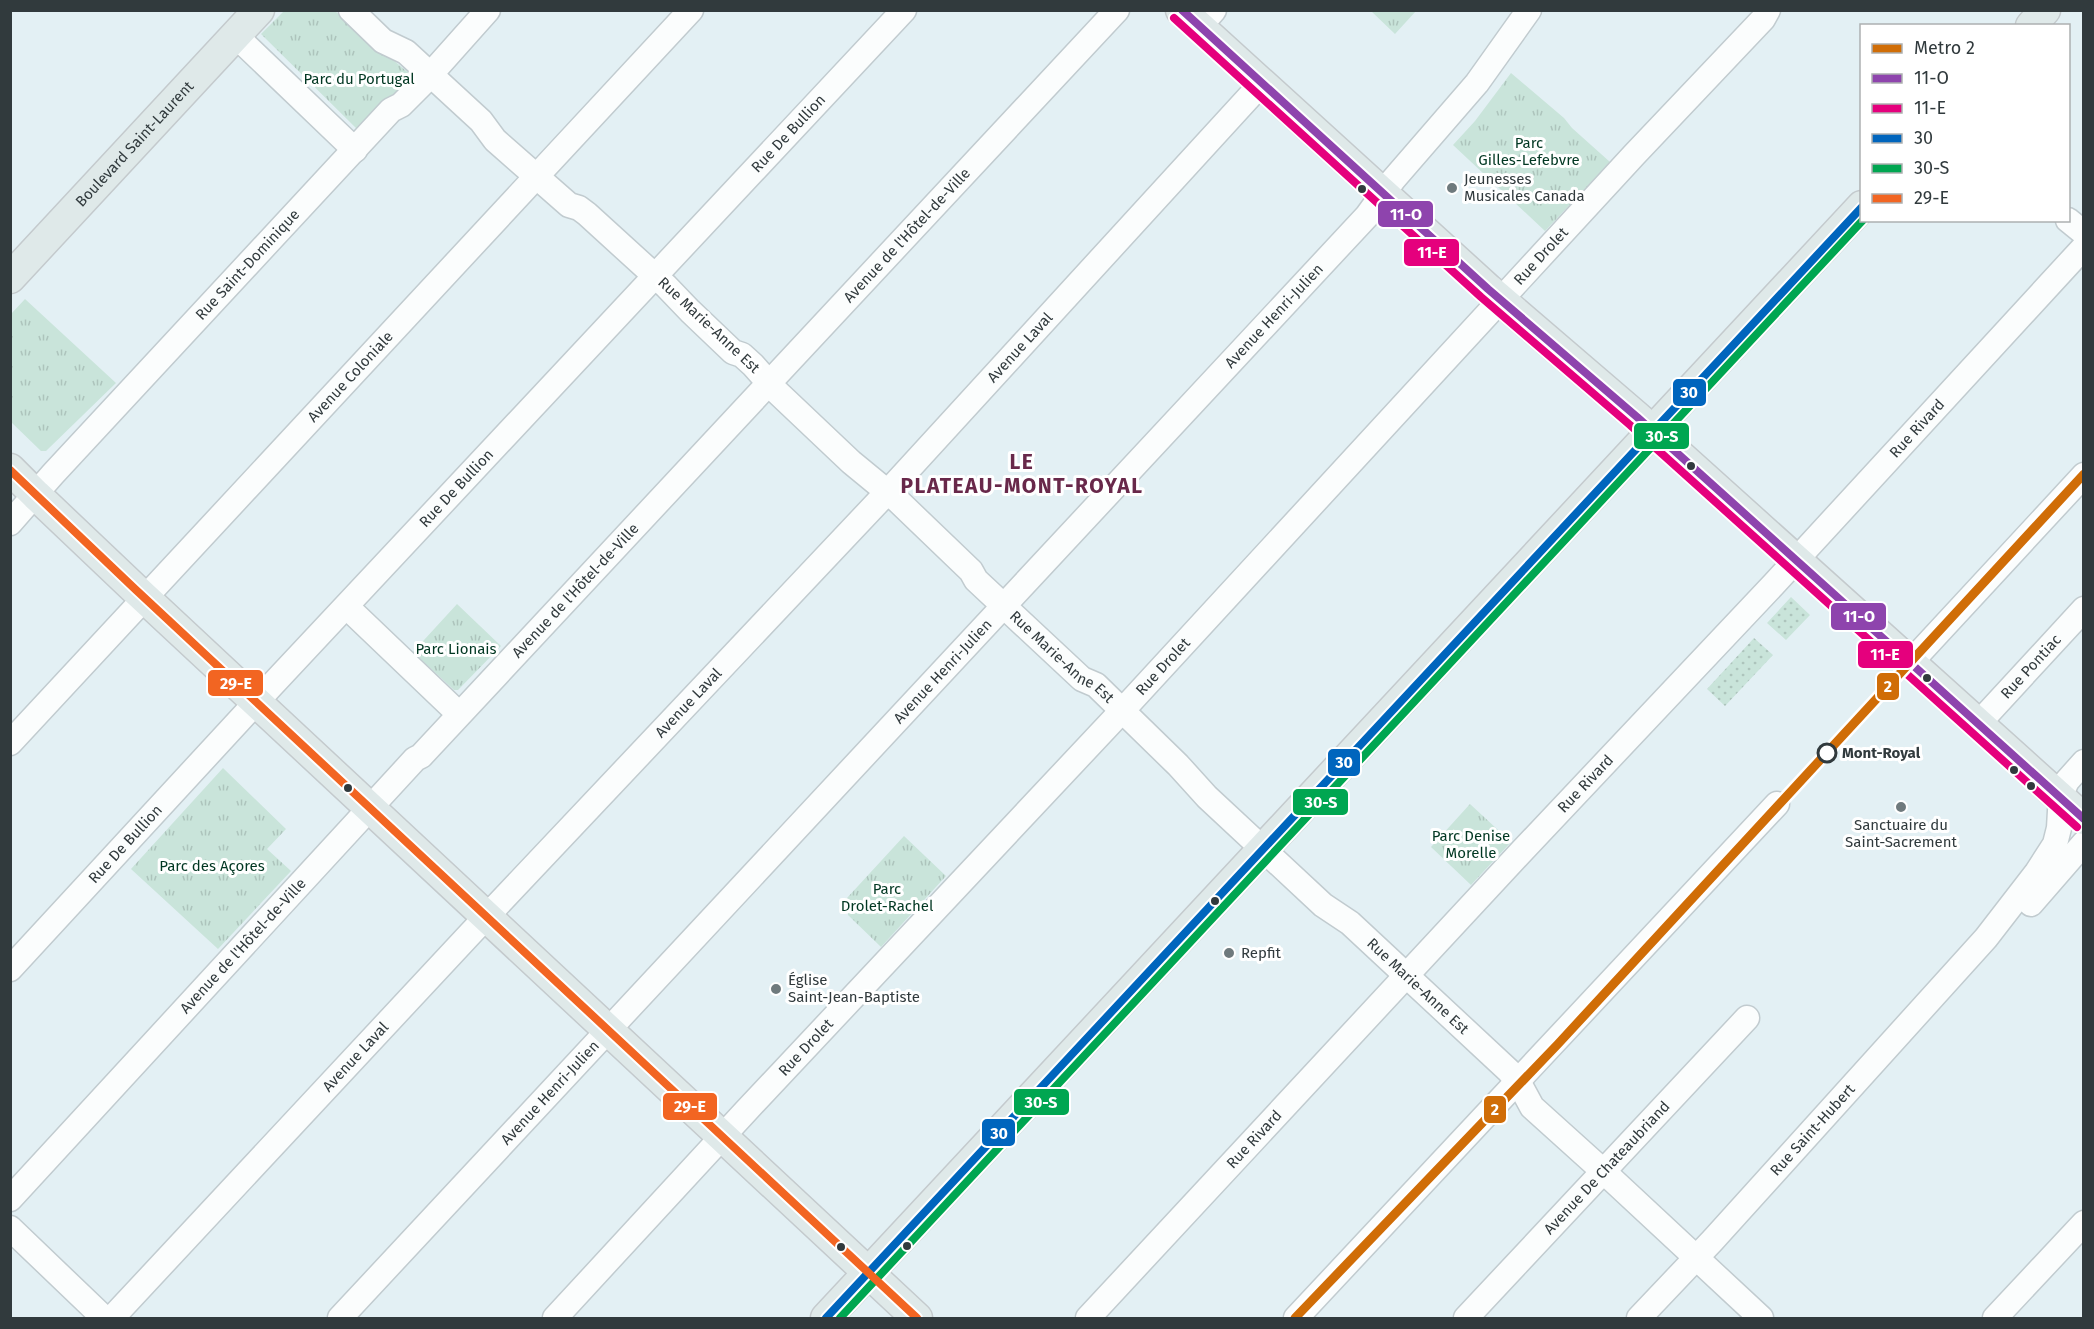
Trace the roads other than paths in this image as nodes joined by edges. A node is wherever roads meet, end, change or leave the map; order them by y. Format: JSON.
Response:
{"nodes":[{"id":1,"x":259,"y":10,"type":"edge"},
{"id":2,"x":351,"y":10,"type":"edge"},
{"id":3,"x":488,"y":10,"type":"edge"},
{"id":4,"x":691,"y":10,"type":"edge"},
{"id":5,"x":904,"y":10,"type":"edge"},
{"id":6,"x":1117,"y":10,"type":"edge"},
{"id":7,"x":1529,"y":10,"type":"edge"},
{"id":8,"x":1768,"y":10,"type":"edge"},
{"id":9,"x":2045,"y":10,"type":"edge"},
{"id":10,"x":1198,"y":16,"type":"edge"},
{"id":11,"x":2033,"y":24,"type":"edge"},
{"id":12,"x":236,"y":36,"type":"junction"},
{"id":13,"x":430,"y":75,"type":"junction"},
{"id":14,"x":1261,"y":84,"type":"junction"},
{"id":15,"x":355,"y":150,"type":"junction"},
{"id":16,"x":537,"y":177,"type":"junction"},
{"id":17,"x":1383,"y":194,"type":"junction"},
{"id":18,"x":1860,"y":208,"type":"edge"},
{"id":19,"x":2070,"y":222,"type":"edge"},
{"id":20,"x":2084,"y":234,"type":"edge"},
{"id":21,"x":2084,"y":247,"type":"edge"},
{"id":22,"x":656,"y":276,"type":"junction"},
{"id":23,"x":10,"y":278,"type":"edge"},
{"id":24,"x":1501,"y":300,"type":"junction"},
{"id":25,"x":768,"y":382,"type":"junction"},
{"id":26,"x":1652,"y":431,"type":"junction"},
{"id":27,"x":10,"y":469,"type":"edge"},
{"id":28,"x":2084,"y":475,"type":"edge"},
{"id":29,"x":888,"y":492,"type":"junction"},
{"id":30,"x":36,"y":495,"type":"junction"},
{"id":31,"x":10,"y":523,"type":"edge"},
{"id":32,"x":1796,"y":560,"type":"junction"},
{"id":33,"x":145,"y":599,"type":"junction"},
{"id":34,"x":1004,"y":606,"type":"junction"},
{"id":35,"x":346,"y":607,"type":"junction"},
{"id":36,"x":2084,"y":609,"type":"edge"},
{"id":37,"x":1910,"y":663,"type":"junction"},
{"id":38,"x":257,"y":702,"type":"junction"},
{"id":39,"x":1122,"y":711,"type":"junction"},
{"id":40,"x":459,"y":714,"type":"junction"},
{"id":41,"x":1978,"y":724,"type":"junction"},
{"id":42,"x":10,"y":743,"type":"edge"},
{"id":43,"x":2084,"y":762,"type":"edge"},
{"id":44,"x":2060,"y":797,"type":"junction"},
{"id":45,"x":1777,"y":804,"type":"dead end"},
{"id":46,"x":370,"y":809,"type":"junction"},
{"id":47,"x":2084,"y":819,"type":"edge"},
{"id":48,"x":2084,"y":843,"type":"edge"},
{"id":49,"x":1263,"y":849,"type":"junction"},
{"id":50,"x":487,"y":916,"type":"junction"},
{"id":51,"x":1986,"y":938,"type":"junction"},
{"id":52,"x":10,"y":969,"type":"edge"},
{"id":53,"x":1407,"y":975,"type":"junction"},
{"id":54,"x":1747,"y":1018,"type":"dead end"},
{"id":55,"x":608,"y":1031,"type":"junction"},
{"id":56,"x":1517,"y":1081,"type":"junction"},
{"id":57,"x":723,"y":1137,"type":"junction"},
{"id":58,"x":1604,"y":1171,"type":"junction"},
{"id":59,"x":10,"y":1199,"type":"edge"},
{"id":60,"x":2084,"y":1222,"type":"edge"},
{"id":61,"x":10,"y":1228,"type":"edge"},
{"id":62,"x":1696,"y":1258,"type":"junction"},
{"id":63,"x":868,"y":1274,"type":"junction"},
{"id":64,"x":104,"y":1318,"type":"edge"},
{"id":65,"x":112,"y":1318,"type":"edge"},
{"id":66,"x":340,"y":1318,"type":"edge"},
{"id":67,"x":555,"y":1318,"type":"edge"},
{"id":68,"x":826,"y":1318,"type":"edge"},
{"id":69,"x":917,"y":1318,"type":"edge"},
{"id":70,"x":1088,"y":1318,"type":"edge"},
{"id":71,"x":1296,"y":1318,"type":"edge"},
{"id":72,"x":1466,"y":1318,"type":"edge"},
{"id":73,"x":1639,"y":1318,"type":"edge"},
{"id":74,"x":1761,"y":1318,"type":"edge"},
{"id":75,"x":1995,"y":1318,"type":"edge"}],
"edges":[{"from":1,"to":12,"type":"main road","name":"Boulevard Saint-Laurent"},
{"from":2,"to":13,"type":"street","name":"Rue Marie-Anne Est"},
{"from":3,"to":13,"type":"street","name":"Rue Saint-Dominique"},
{"from":4,"to":16,"type":"street","name":"Avenue Coloniale"},
{"from":5,"to":22,"type":"street","name":"Rue De Bullion"},
{"from":6,"to":25,"type":"street","name":"Avenue de l'Hôtel-de-Ville"},
{"from":7,"to":17,"type":"street","name":"Avenue Henri-Julien"},
{"from":8,"to":24,"type":"street","name":"Rue Drolet"},
{"from":9,"to":11,"type":"main road"},
{"from":10,"to":14,"type":"main road"},
{"from":12,"to":15,"type":"street"},
{"from":12,"to":23,"type":"main road","name":"Boulevard Saint-Laurent"},
{"from":13,"to":15,"type":"street","name":"Rue Saint-Dominique"},
{"from":13,"to":16,"type":"street","name":"Rue Marie-Anne Est"},
{"from":14,"to":17,"type":"main road"},
{"from":14,"to":29,"type":"street","name":"Avenue Laval"},
{"from":15,"to":30,"type":"street","name":"Rue Saint-Dominique"},
{"from":16,"to":22,"type":"street","name":"Rue Marie-Anne Est"},
{"from":16,"to":33,"type":"street","name":"Avenue Coloniale"},
{"from":17,"to":24,"type":"main road"},
{"from":17,"to":34,"type":"street","name":"Avenue Henri-Julien"},
{"from":18,"to":26,"type":"main road"},
{"from":19,"to":20,"type":"street"},
{"from":21,"to":32,"type":"street","name":"Rue Rivard"},
{"from":22,"to":25,"type":"street","name":"Rue Marie-Anne Est"},
{"from":22,"to":35,"type":"street","name":"Rue De Bullion"},
{"from":24,"to":26,"type":"main road"},
{"from":24,"to":39,"type":"street","name":"Rue Drolet"},
{"from":25,"to":29,"type":"street","name":"Rue Marie-Anne Est"},
{"from":25,"to":40,"type":"street","name":"Avenue de l'Hôtel-de-Ville"},
{"from":26,"to":32,"type":"main road"},
{"from":26,"to":49,"type":"main road"},
{"from":27,"to":30,"type":"main road"},
{"from":28,"to":37,"type":"street"},
{"from":29,"to":34,"type":"street","name":"Rue Marie-Anne Est"},
{"from":29,"to":50,"type":"street","name":"Avenue Laval"},
{"from":30,"to":31,"type":"street","name":"Rue Saint-Dominique"},
{"from":30,"to":33,"type":"main road"},
{"from":32,"to":37,"type":"main road"},
{"from":32,"to":53,"type":"street","name":"Rue Rivard"},
{"from":33,"to":38,"type":"main road"},
{"from":33,"to":42,"type":"street","name":"Avenue Coloniale"},
{"from":34,"to":39,"type":"street","name":"Rue Marie-Anne Est"},
{"from":34,"to":55,"type":"street","name":"Avenue Henri-Julien"},
{"from":35,"to":38,"type":"street","name":"Rue De Bullion"},
{"from":35,"to":40,"type":"street"},
{"from":36,"to":41,"type":"street","name":"Rue Pontiac"},
{"from":37,"to":41,"type":"main road"},
{"from":38,"to":46,"type":"main road"},
{"from":38,"to":52,"type":"street","name":"Rue De Bullion"},
{"from":39,"to":49,"type":"street","name":"Rue Marie-Anne Est"},
{"from":39,"to":57,"type":"street","name":"Rue Drolet"},
{"from":40,"to":46,"type":"street","name":"Avenue de l'Hôtel-de-Ville"},
{"from":41,"to":44,"type":"main road"},
{"from":43,"to":44,"type":"street"},
{"from":44,"to":47,"type":"main road"},
{"from":44,"to":51,"type":"street","name":"Rue Saint-Hubert"},
{"from":45,"to":56,"type":"street"},
{"from":46,"to":50,"type":"main road"},
{"from":46,"to":59,"type":"street","name":"Avenue de l'Hôtel-de-Ville"},
{"from":48,"to":51,"type":"street","name":"Rue Saint-Hubert"},
{"from":49,"to":53,"type":"street","name":"Rue Marie-Anne Est"},
{"from":49,"to":63,"type":"main road"},
{"from":50,"to":55,"type":"main road"},
{"from":50,"to":65,"type":"street","name":"Avenue Laval"},
{"from":51,"to":62,"type":"street","name":"Rue Saint-Hubert"},
{"from":53,"to":56,"type":"street","name":"Rue Marie-Anne Est"},
{"from":53,"to":70,"type":"street","name":"Rue Rivard"},
{"from":54,"to":58,"type":"street","name":"Avenue De Chateaubriand"},
{"from":55,"to":57,"type":"main road"},
{"from":55,"to":66,"type":"street","name":"Avenue Henri-Julien"},
{"from":56,"to":58,"type":"street","name":"Rue Marie-Anne Est"},
{"from":56,"to":71,"type":"street"},
{"from":57,"to":63,"type":"main road"},
{"from":57,"to":67,"type":"street","name":"Rue Drolet"},
{"from":58,"to":62,"type":"street","name":"Rue Marie-Anne Est"},
{"from":58,"to":72,"type":"street","name":"Avenue De Chateaubriand"},
{"from":60,"to":75,"type":"street"},
{"from":61,"to":64,"type":"street"},
{"from":62,"to":73,"type":"street","name":"Rue Saint-Hubert"},
{"from":62,"to":74,"type":"street","name":"Rue Marie-Anne Est"},
{"from":63,"to":68,"type":"main road"},
{"from":63,"to":69,"type":"main road"}]}
